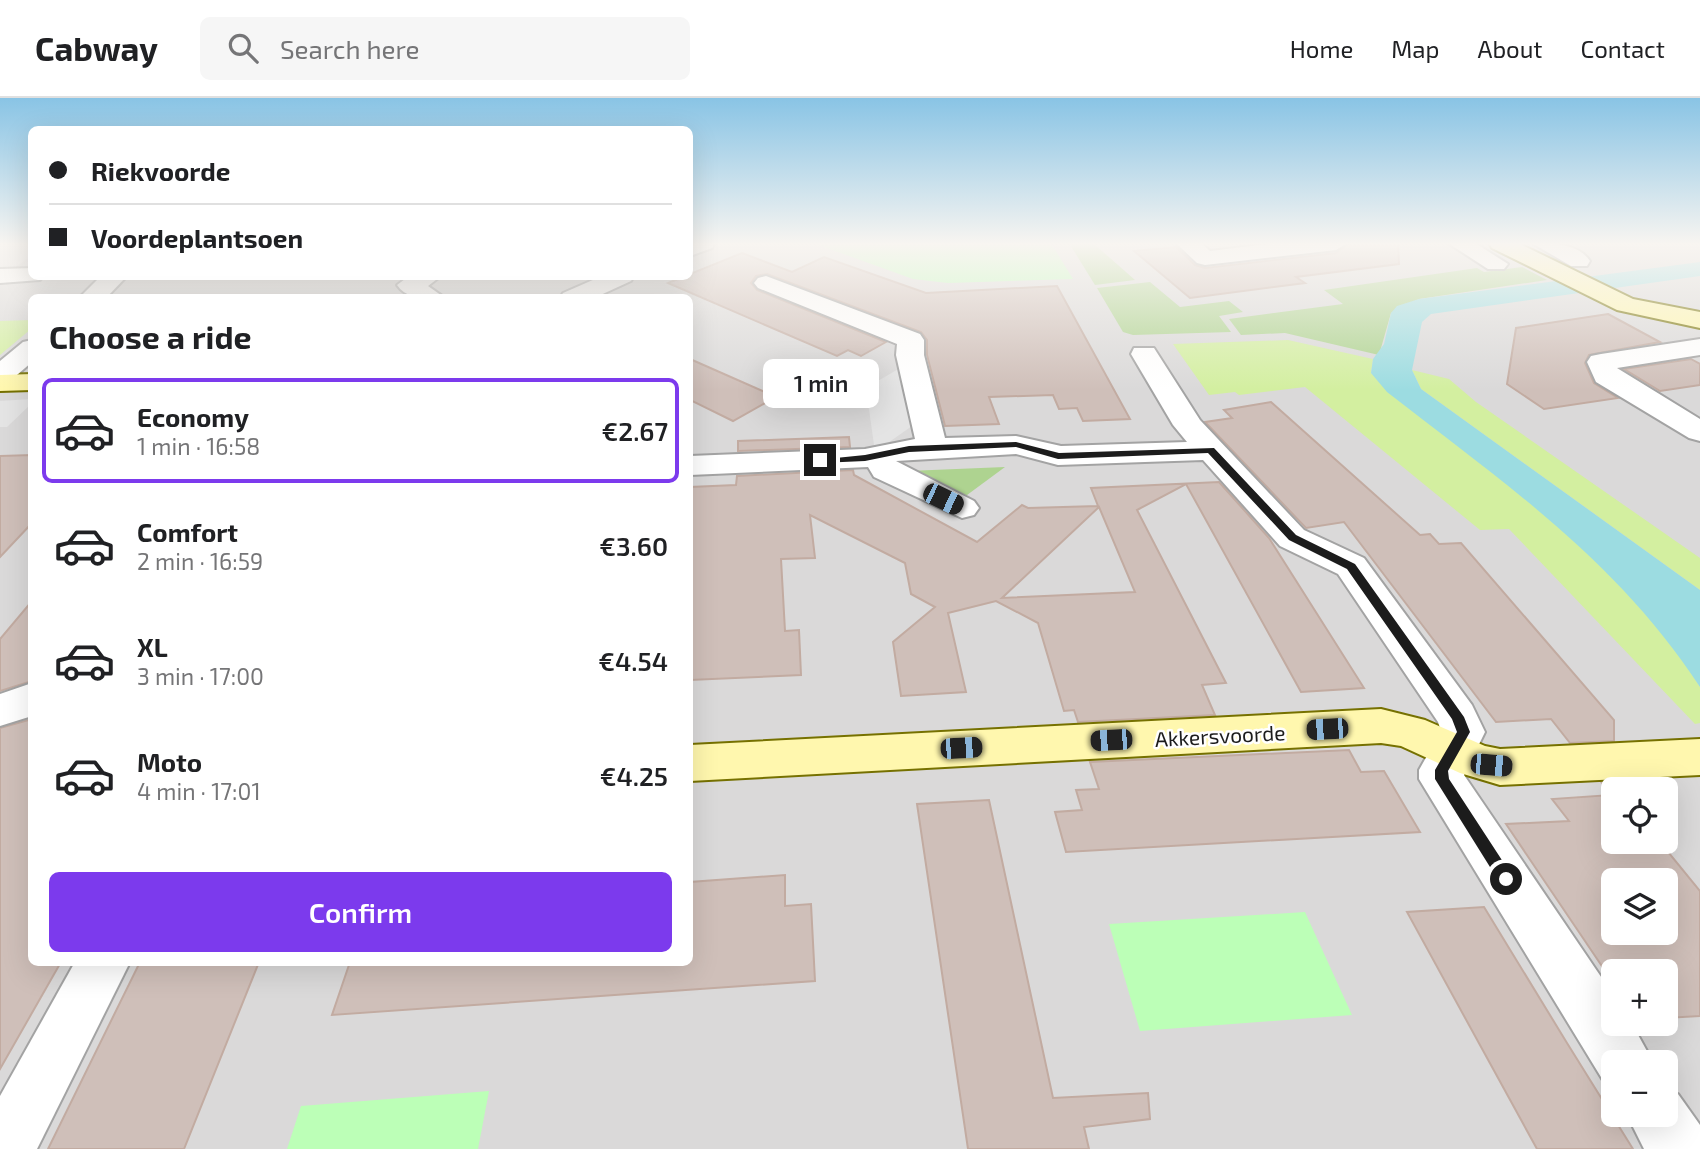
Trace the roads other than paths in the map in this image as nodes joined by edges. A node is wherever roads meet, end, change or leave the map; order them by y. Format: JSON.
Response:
{"nodes":[{"id":1,"x":789,"y":292,"type":"edge"},
{"id":2,"x":1598,"y":292,"type":"edge"},
{"id":3,"x":1700,"y":320,"type":"edge"},
{"id":4,"x":1700,"y":347,"type":"edge"},
{"id":5,"x":28,"y":351,"type":"edge"},
{"id":6,"x":1144,"y":354,"type":"dead end"},
{"id":7,"x":0,"y":375,"type":"edge"},
{"id":8,"x":28,"y":382,"type":"edge"},
{"id":9,"x":0,"y":383,"type":"edge"},
{"id":10,"x":1700,"y":432,"type":"edge"},
{"id":11,"x":932,"y":448,"type":"junction"},
{"id":12,"x":1211,"y":450,"type":"junction"},
{"id":13,"x":878,"y":456,"type":"junction"},
{"id":14,"x":693,"y":466,"type":"edge"},
{"id":15,"x":962,"y":508,"type":"dead end"},
{"id":16,"x":28,"y":700,"type":"edge"},
{"id":17,"x":0,"y":710,"type":"edge"},
{"id":18,"x":1454,"y":751,"type":"junction"},
{"id":19,"x":1700,"y":757,"type":"edge"},
{"id":20,"x":693,"y":764,"type":"edge"},
{"id":21,"x":102,"y":966,"type":"edge"},
{"id":22,"x":1616,"y":1050,"type":"edge"},
{"id":23,"x":1665,"y":1127,"type":"edge"},
{"id":24,"x":4,"y":1149,"type":"edge"},
{"id":25,"x":1679,"y":1149,"type":"edge"}],
"edges":[{"from":1,"to":11,"type":"street"},
{"from":2,"to":3,"type":"street"},
{"from":4,"to":10,"type":"street"},
{"from":5,"to":7,"type":"street"},
{"from":6,"to":12,"type":"street"},
{"from":8,"to":9,"type":"street"},
{"from":11,"to":12,"type":"street"},
{"from":11,"to":13,"type":"street"},
{"from":12,"to":18,"type":"street"},
{"from":13,"to":14,"type":"street"},
{"from":13,"to":15,"type":"street"},
{"from":16,"to":17,"type":"street"},
{"from":18,"to":19,"type":"street","name":"Akkersvoorde"},
{"from":18,"to":20,"type":"street","name":"Akkersvoorde"},
{"from":18,"to":22,"type":"street"},
{"from":21,"to":24,"type":"street"},
{"from":23,"to":25,"type":"street"}]}
